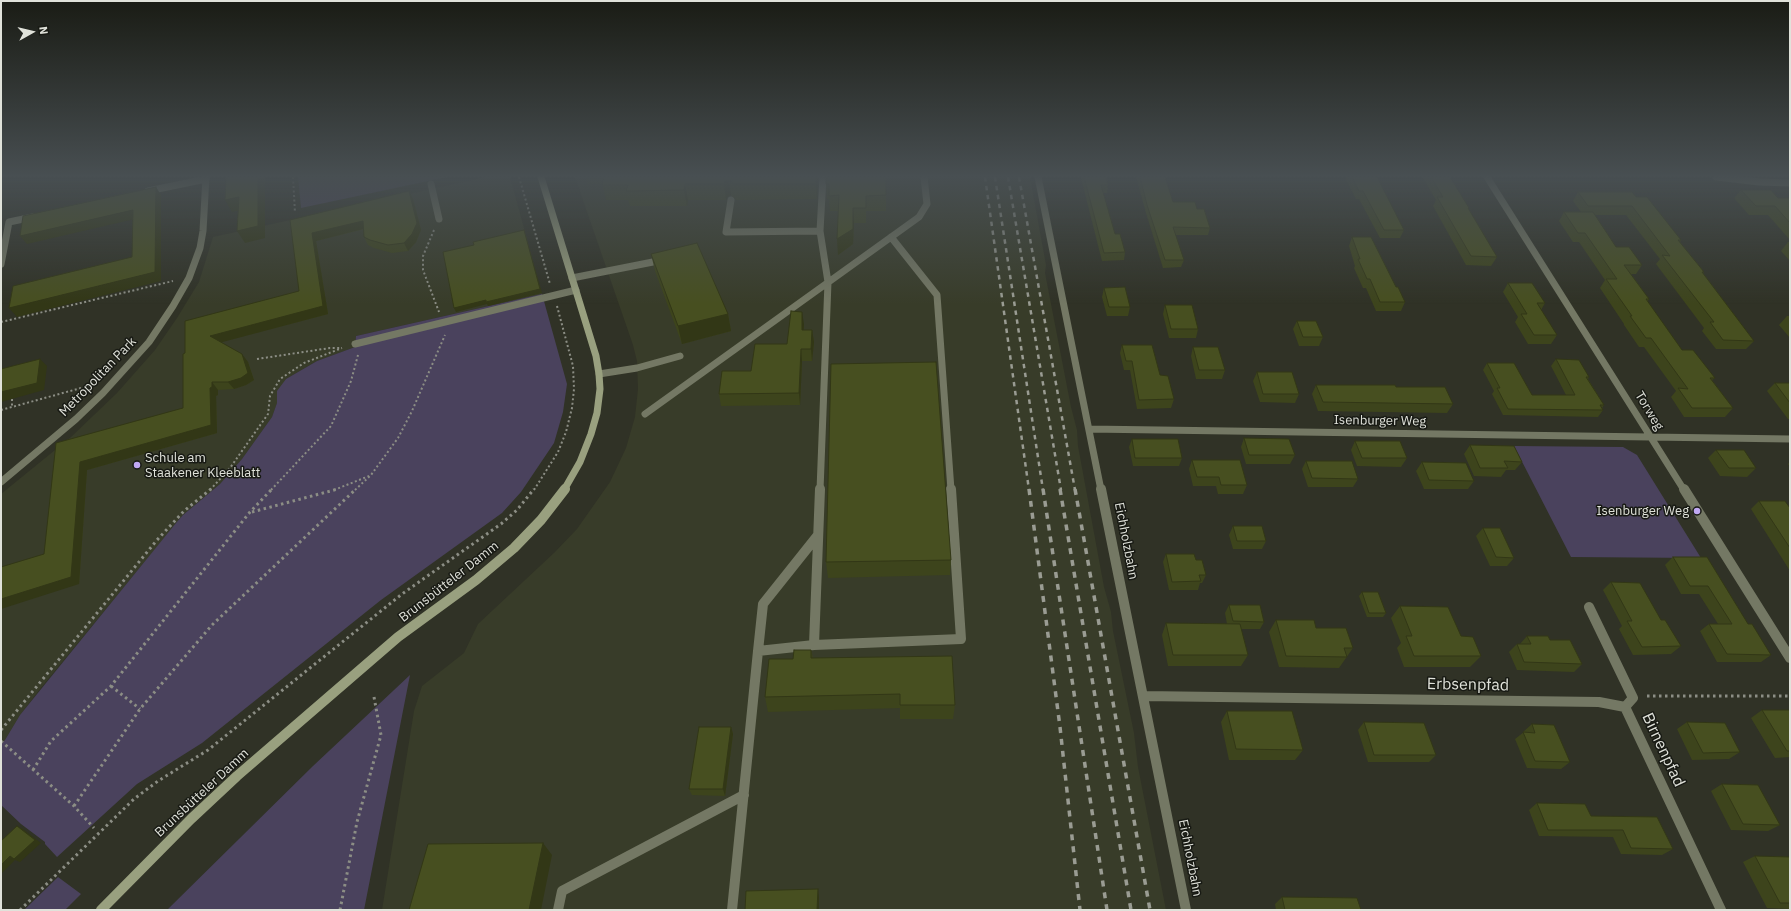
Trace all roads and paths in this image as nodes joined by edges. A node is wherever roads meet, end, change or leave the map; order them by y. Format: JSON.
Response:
{"nodes":[{"id":1,"x":439,"y":219,"type":"edge"},
{"id":2,"x":20,"y":220,"type":"edge"},
{"id":3,"x":204,"y":220,"type":"edge"},
{"id":4,"x":532,"y":220,"type":"edge"},
{"id":5,"x":554,"y":220,"type":"edge"},
{"id":6,"x":728,"y":220,"type":"edge"},
{"id":7,"x":821,"y":220,"type":"edge"},
{"id":8,"x":915,"y":220,"type":"edge"},
{"id":9,"x":1047,"y":220,"type":"edge"},
{"id":10,"x":1514,"y":220,"type":"edge"},
{"id":11,"x":820,"y":231,"type":"junction"},
{"id":12,"x":891,"y":237,"type":"junction"},
{"id":13,"x":671,"y":258,"type":"edge"},
{"id":14,"x":1,"y":264,"type":"edge"},
{"id":15,"x":189,"y":278,"type":"junction"},
{"id":16,"x":572,"y":278,"type":"junction"},
{"id":17,"x":828,"y":282,"type":"junction"},
{"id":18,"x":576,"y":290,"type":"junction"},
{"id":19,"x":554,"y":296,"type":"junction"},
{"id":20,"x":1,"y":322,"type":"edge"},
{"id":21,"x":444,"y":323,"type":"junction"},
{"id":22,"x":359,"y":344,"type":"junction"},
{"id":23,"x":342,"y":348,"type":"junction"},
{"id":24,"x":680,"y":356,"type":"dead end"},
{"id":25,"x":257,"y":359,"type":"dead end"},
{"id":26,"x":599,"y":374,"type":"junction"},
{"id":27,"x":117,"y":378,"type":"junction"},
{"id":28,"x":12,"y":399,"type":"dead end"},
{"id":29,"x":12,"y":407,"type":"junction"},
{"id":30,"x":1,"y":410,"type":"edge"},
{"id":31,"x":645,"y":414,"type":"dead end"},
{"id":32,"x":1089,"y":429,"type":"junction"},
{"id":33,"x":1650,"y":437,"type":"junction"},
{"id":34,"x":1790,"y":439,"type":"edge"},
{"id":35,"x":371,"y":475,"type":"junction"},
{"id":36,"x":1,"y":482,"type":"edge"},
{"id":37,"x":250,"y":512,"type":"junction"},
{"id":38,"x":818,"y":535,"type":"junction"},
{"id":39,"x":1589,"y":607,"type":"dead end"},
{"id":40,"x":814,"y":645,"type":"junction"},
{"id":41,"x":758,"y":651,"type":"junction"},
{"id":42,"x":1790,"y":658,"type":"edge"},
{"id":43,"x":111,"y":686,"type":"junction"},
{"id":44,"x":1142,"y":696,"type":"junction"},
{"id":45,"x":1790,"y":696,"type":"edge"},
{"id":46,"x":374,"y":697,"type":"dead end"},
{"id":47,"x":1625,"y":707,"type":"junction"},
{"id":48,"x":140,"y":709,"type":"junction"},
{"id":49,"x":1,"y":730,"type":"edge"},
{"id":50,"x":1,"y":741,"type":"edge"},
{"id":51,"x":33,"y":770,"type":"junction"},
{"id":52,"x":744,"y":795,"type":"junction"},
{"id":53,"x":74,"y":806,"type":"junction"},
{"id":54,"x":94,"y":828,"type":"dead end"},
{"id":55,"x":20,"y":910,"type":"edge"},
{"id":56,"x":101,"y":910,"type":"edge"},
{"id":57,"x":340,"y":910,"type":"edge"},
{"id":58,"x":558,"y":910,"type":"edge"},
{"id":59,"x":732,"y":910,"type":"edge"},
{"id":60,"x":1186,"y":910,"type":"edge"},
{"id":61,"x":1721,"y":910,"type":"edge"}],
"edges":[{"from":1,"to":21,"type":"path"},
{"from":2,"to":14,"type":"street"},
{"from":3,"to":15,"type":"street","name":"Metropolitan Park"},
{"from":4,"to":19,"type":"path"},
{"from":5,"to":16,"type":"main road","name":"Brunsbütteler Damm"},
{"from":6,"to":11,"type":"street"},
{"from":7,"to":11,"type":"street"},
{"from":8,"to":12,"type":"street"},
{"from":9,"to":32,"type":"street","name":"Eichholzbahn"},
{"from":10,"to":33,"type":"street","name":"Torweg"},
{"from":11,"to":17,"type":"street"},
{"from":12,"to":17,"type":"street"},
{"from":12,"to":40,"type":"street"},
{"from":13,"to":16,"type":"street"},
{"from":15,"to":20,"type":"path"},
{"from":15,"to":27,"type":"street","name":"Metropolitan Park"},
{"from":16,"to":18,"type":"main road","name":"Brunsbütteler Damm"},
{"from":17,"to":31,"type":"street"},
{"from":17,"to":38,"type":"street"},
{"from":18,"to":19,"type":"street"},
{"from":18,"to":26,"type":"main road","name":"Brunsbütteler Damm"},
{"from":19,"to":21,"type":"street"},
{"from":19,"to":55,"type":"path"},
{"from":21,"to":22,"type":"street"},
{"from":21,"to":35,"type":"path"},
{"from":22,"to":23,"type":"path"},
{"from":22,"to":37,"type":"path"},
{"from":23,"to":25,"type":"path"},
{"from":23,"to":49,"type":"path"},
{"from":24,"to":26,"type":"street"},
{"from":26,"to":56,"type":"main road","name":"Brunsbütteler Damm"},
{"from":27,"to":29,"type":"path"},
{"from":27,"to":36,"type":"street","name":"Metropolitan Park"},
{"from":28,"to":29,"type":"path"},
{"from":29,"to":30,"type":"path"},
{"from":32,"to":33,"type":"street","name":"Isenburger Weg"},
{"from":32,"to":44,"type":"street","name":"Eichholzbahn"},
{"from":33,"to":34,"type":"street","name":"Isenburger Weg"},
{"from":33,"to":42,"type":"street","name":"Torweg"},
{"from":35,"to":37,"type":"path"},
{"from":35,"to":48,"type":"path"},
{"from":37,"to":43,"type":"path"},
{"from":38,"to":40,"type":"street"},
{"from":38,"to":41,"type":"street"},
{"from":39,"to":47,"type":"street","name":"Birnenpfad"},
{"from":40,"to":41,"type":"street"},
{"from":41,"to":52,"type":"street"},
{"from":43,"to":48,"type":"path"},
{"from":43,"to":51,"type":"path"},
{"from":44,"to":47,"type":"street","name":"Erbsenpfad"},
{"from":44,"to":60,"type":"street","name":"Eichholzbahn"},
{"from":45,"to":47,"type":"path"},
{"from":46,"to":57,"type":"path"},
{"from":47,"to":61,"type":"street","name":"Birnenpfad"},
{"from":48,"to":53,"type":"path"},
{"from":50,"to":51,"type":"path"},
{"from":51,"to":53,"type":"path"},
{"from":52,"to":58,"type":"street"},
{"from":52,"to":59,"type":"street"},
{"from":53,"to":54,"type":"path"}]}
